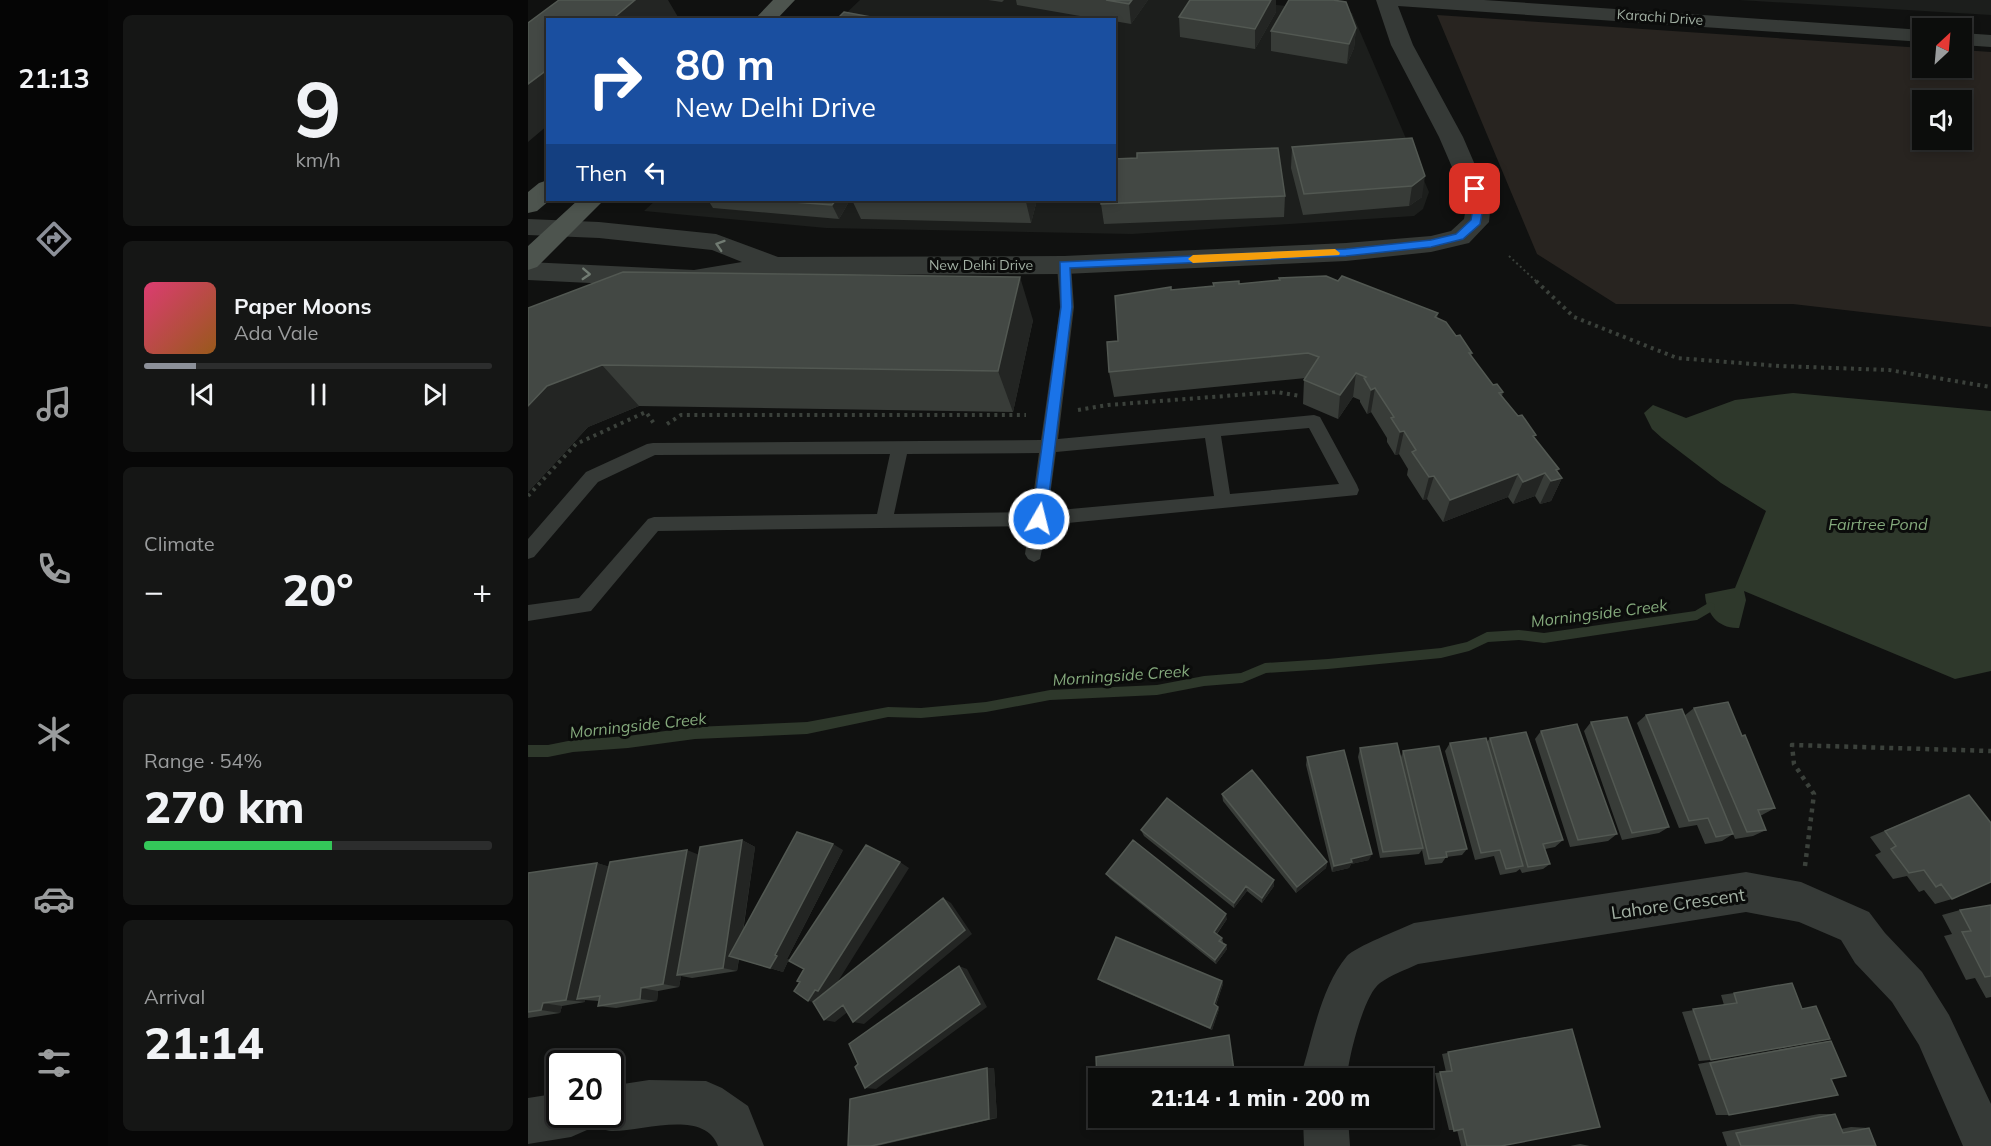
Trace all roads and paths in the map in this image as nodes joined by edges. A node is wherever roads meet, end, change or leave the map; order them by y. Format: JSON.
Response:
{"nodes":[{"id":1,"x":785,"y":0,"type":"edge"},
{"id":2,"x":1386,"y":0,"type":"edge"},
{"id":3,"x":1396,"y":0,"type":"edge"},
{"id":4,"x":766,"y":18,"type":"edge"},
{"id":5,"x":1912,"y":35,"type":"edge"},
{"id":6,"x":1972,"y":40,"type":"edge"},
{"id":7,"x":1991,"y":41,"type":"edge"},
{"id":8,"x":546,"y":190,"type":"edge"},
{"id":9,"x":591,"y":201,"type":"edge"},
{"id":10,"x":528,"y":205,"type":"edge"},
{"id":11,"x":528,"y":227,"type":"edge"},
{"id":12,"x":560,"y":229,"type":"junction"},
{"id":13,"x":1509,"y":256,"type":"dead end"},
{"id":14,"x":528,"y":261,"type":"edge"},
{"id":15,"x":1064,"y":265,"type":"junction"},
{"id":16,"x":775,"y":266,"type":"junction"},
{"id":17,"x":528,"y":271,"type":"edge"},
{"id":18,"x":1991,"y":387,"type":"edge"},
{"id":19,"x":1307,"y":398,"type":"edge"},
{"id":20,"x":1053,"y":414,"type":"junction"},
{"id":21,"x":1212,"y":430,"type":"junction"},
{"id":22,"x":1049,"y":446,"type":"junction"},
{"id":23,"x":900,"y":447,"type":"junction"},
{"id":24,"x":528,"y":496,"type":"edge"},
{"id":25,"x":1223,"y":501,"type":"junction"},
{"id":26,"x":1039,"y":519,"type":"junction"},
{"id":27,"x":884,"y":521,"type":"junction"},
{"id":28,"x":528,"y":552,"type":"edge"},
{"id":29,"x":1034,"y":554,"type":"dead end"},
{"id":30,"x":528,"y":613,"type":"edge"},
{"id":31,"x":1991,"y":751,"type":"edge"},
{"id":32,"x":1801,"y":902,"type":"junction"},
{"id":33,"x":1325,"y":1068,"type":"edge"},
{"id":34,"x":624,"y":1107,"type":"edge"},
{"id":35,"x":546,"y":1118,"type":"edge"},
{"id":36,"x":528,"y":1121,"type":"edge"},
{"id":37,"x":1326,"y":1128,"type":"edge"},
{"id":38,"x":741,"y":1146,"type":"edge"},
{"id":39,"x":1327,"y":1146,"type":"edge"},
{"id":40,"x":1987,"y":1146,"type":"edge"}],
"edges":[{"from":1,"to":4,"type":"main road"},
{"from":2,"to":15,"type":"street","name":"New Delhi Drive"},
{"from":3,"to":5,"type":"street","name":"Karachi Drive"},
{"from":6,"to":7,"type":"street"},
{"from":8,"to":10,"type":"main road"},
{"from":9,"to":12,"type":"main road"},
{"from":11,"to":12,"type":"street","name":"New Delhi Drive"},
{"from":12,"to":14,"type":"main road"},
{"from":16,"to":12,"type":"street","name":"New Delhi Drive","one_way":true},
{"from":13,"to":18,"type":"path"},
{"from":15,"to":16,"type":"street","name":"New Delhi Drive"},
{"from":15,"to":20,"type":"lane"},
{"from":17,"to":16,"type":"street","name":"New Delhi Drive","one_way":true},
{"from":19,"to":20,"type":"path"},
{"from":20,"to":22,"type":"lane"},
{"from":20,"to":24,"type":"path"},
{"from":21,"to":22,"type":"lane"},
{"from":21,"to":25,"type":"lane"},
{"from":21,"to":25,"type":"lane"},
{"from":22,"to":23,"type":"lane"},
{"from":22,"to":26,"type":"lane"},
{"from":23,"to":27,"type":"lane"},
{"from":23,"to":28,"type":"lane"},
{"from":25,"to":26,"type":"lane"},
{"from":26,"to":27,"type":"lane"},
{"from":26,"to":29,"type":"lane"},
{"from":27,"to":30,"type":"lane"},
{"from":31,"to":32,"type":"path"},
{"from":32,"to":33,"type":"street","name":"Lahore Crescent"},
{"from":32,"to":40,"type":"street","name":"Lahore Crescent"},
{"from":34,"to":38,"type":"street"},
{"from":35,"to":36,"type":"street"},
{"from":37,"to":39,"type":"street"}]}
